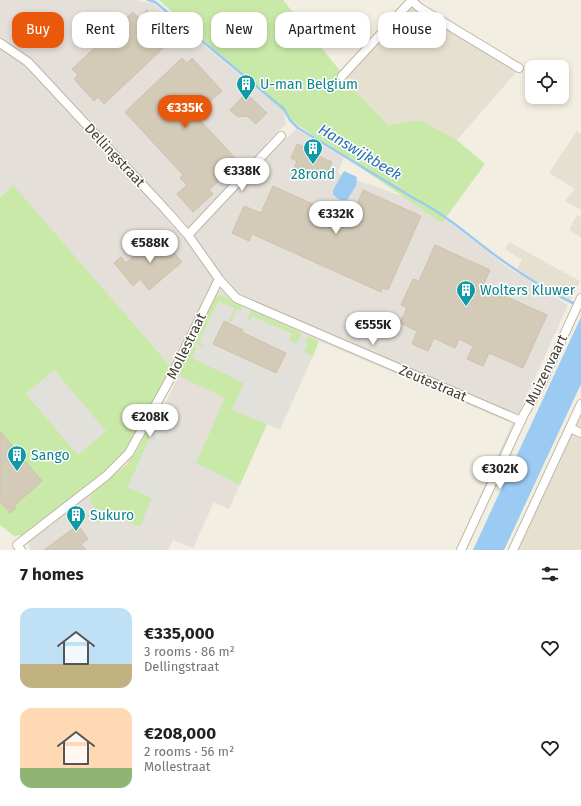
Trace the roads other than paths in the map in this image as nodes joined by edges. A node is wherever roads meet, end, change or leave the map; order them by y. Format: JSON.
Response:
{"nodes":[{"id":1,"x":412,"y":0,"type":"edge"},
{"id":2,"x":0,"y":43,"type":"edge"},
{"id":3,"x":519,"y":68,"type":"dead end"},
{"id":4,"x":342,"y":76,"type":"dead end"},
{"id":5,"x":281,"y":136,"type":"dead end"},
{"id":6,"x":188,"y":235,"type":"junction"},
{"id":7,"x":219,"y":279,"type":"junction"},
{"id":8,"x":581,"y":298,"type":"edge"},
{"id":9,"x":581,"y":404,"type":"edge"},
{"id":10,"x":521,"y":421,"type":"junction"},
{"id":11,"x":570,"y":428,"type":"junction"},
{"id":12,"x":581,"y":433,"type":"edge"},
{"id":13,"x":19,"y":547,"type":"edge"},
{"id":14,"x":461,"y":550,"type":"edge"},
{"id":15,"x":513,"y":550,"type":"edge"}],
"edges":[{"from":1,"to":3,"type":"street"},
{"from":1,"to":4,"type":"street"},
{"from":2,"to":6,"type":"street","name":"Dellingstraat"},
{"from":5,"to":6,"type":"street"},
{"from":6,"to":7,"type":"street","name":"Dellingstraat"},
{"from":7,"to":10,"type":"street","name":"Zeutestraat"},
{"from":7,"to":13,"type":"street","name":"Mollestraat"},
{"from":8,"to":10,"type":"street","name":"Muizenvaart"},
{"from":9,"to":11,"type":"street"},
{"from":10,"to":14,"type":"street","name":"Muizenvaart"},
{"from":11,"to":12,"type":"street"},
{"from":11,"to":15,"type":"street"}]}
